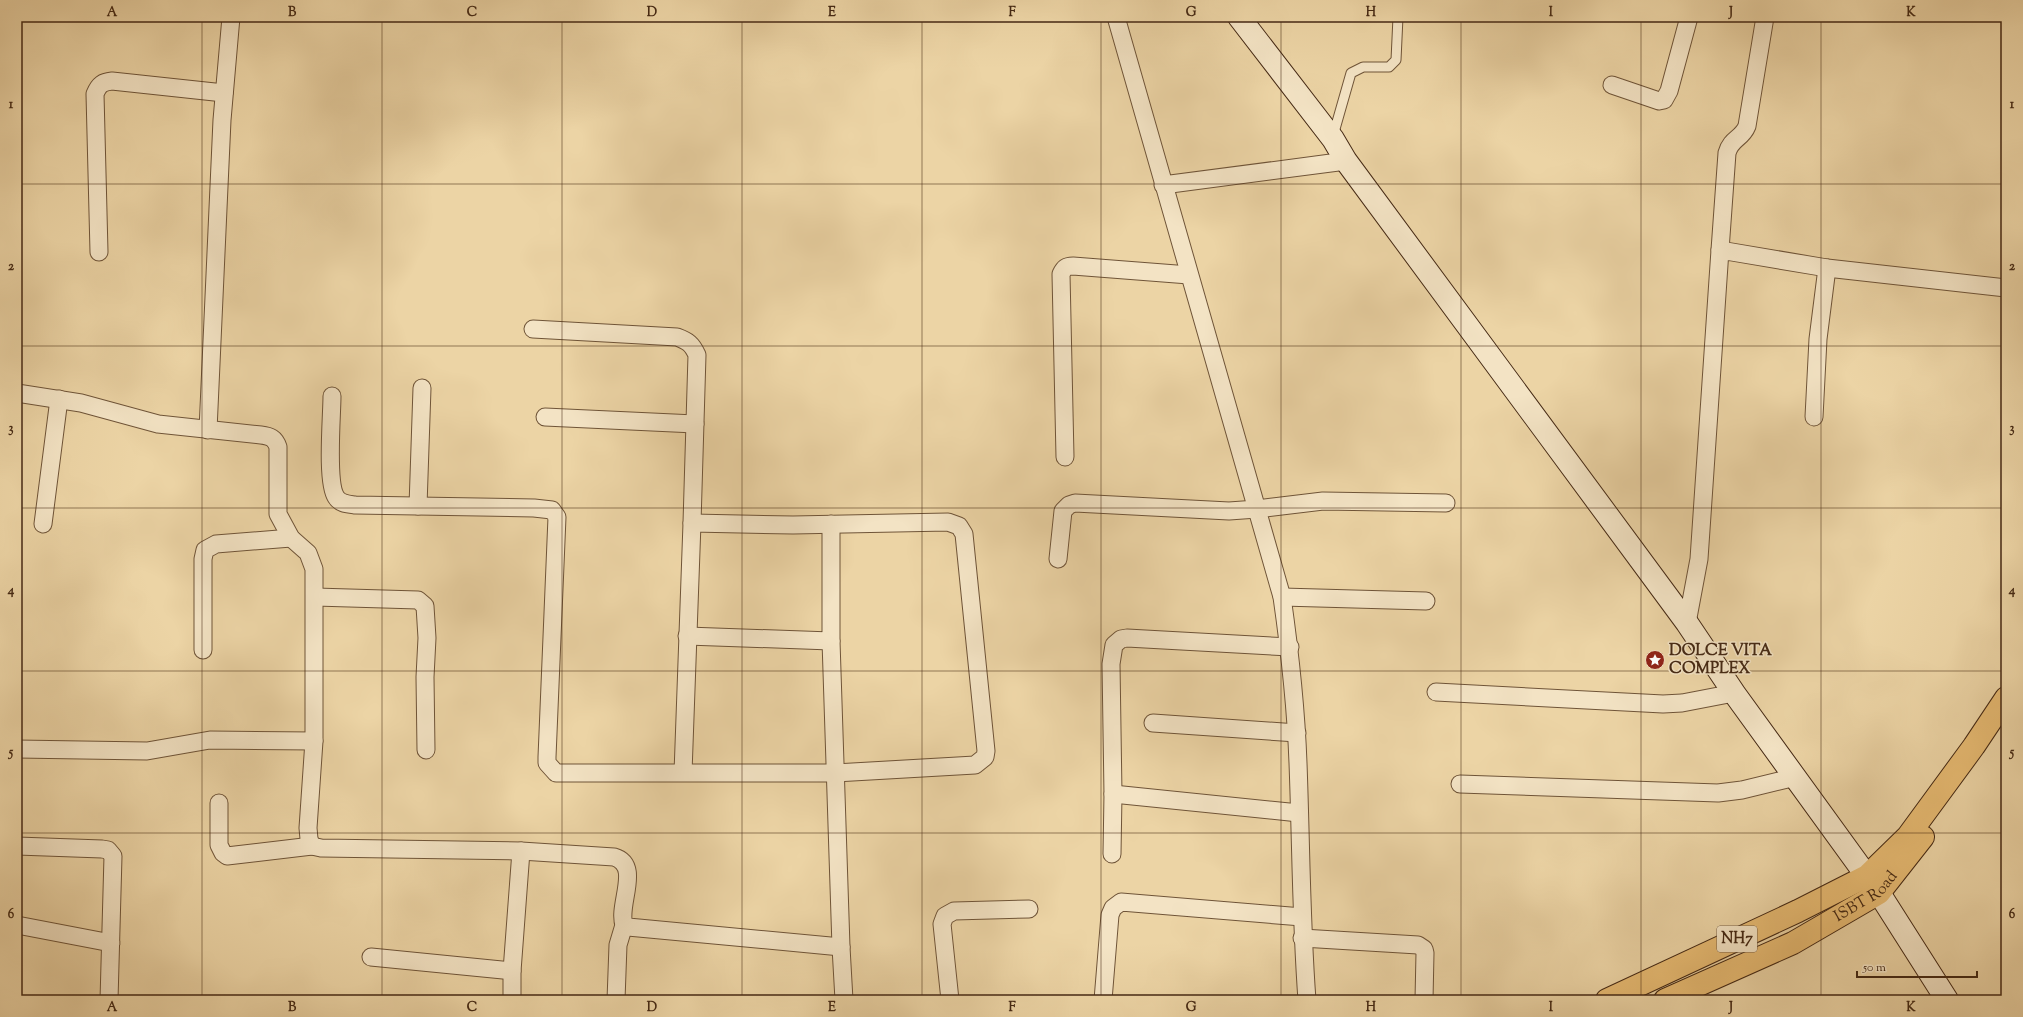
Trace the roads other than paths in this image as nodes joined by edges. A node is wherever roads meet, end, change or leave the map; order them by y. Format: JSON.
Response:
{"nodes":[{"id":1,"x":231,"y":17,"type":"edge"},
{"id":2,"x":1116,"y":17,"type":"edge"},
{"id":3,"x":1239,"y":17,"type":"edge"},
{"id":4,"x":1398,"y":17,"type":"edge"},
{"id":5,"x":1689,"y":17,"type":"edge"},
{"id":6,"x":1765,"y":17,"type":"edge"},
{"id":7,"x":1612,"y":86,"type":"dead end"},
{"id":8,"x":224,"y":93,"type":"junction"},
{"id":9,"x":1333,"y":139,"type":"junction"},
{"id":10,"x":1346,"y":161,"type":"junction"},
{"id":11,"x":1163,"y":185,"type":"junction"},
{"id":12,"x":1720,"y":250,"type":"junction"},
{"id":13,"x":100,"y":252,"type":"dead end"},
{"id":14,"x":1827,"y":268,"type":"junction"},
{"id":15,"x":1189,"y":275,"type":"junction"},
{"id":16,"x":2006,"y":288,"type":"edge"},
{"id":17,"x":533,"y":329,"type":"dead end"},
{"id":18,"x":422,"y":388,"type":"dead end"},
{"id":19,"x":17,"y":394,"type":"edge"},
{"id":20,"x":332,"y":396,"type":"dead end"},
{"id":21,"x":59,"y":399,"type":"junction"},
{"id":22,"x":545,"y":417,"type":"dead end"},
{"id":23,"x":1814,"y":417,"type":"dead end"},
{"id":24,"x":695,"y":424,"type":"junction"},
{"id":25,"x":208,"y":430,"type":"junction"},
{"id":26,"x":1065,"y":457,"type":"dead end"},
{"id":27,"x":1446,"y":503,"type":"dead end"},
{"id":28,"x":418,"y":506,"type":"junction"},
{"id":29,"x":1257,"y":510,"type":"junction"},
{"id":30,"x":692,"y":523,"type":"junction"},
{"id":31,"x":43,"y":524,"type":"dead end"},
{"id":32,"x":831,"y":524,"type":"junction"},
{"id":33,"x":291,"y":538,"type":"junction"},
{"id":34,"x":1058,"y":559,"type":"dead end"},
{"id":35,"x":315,"y":597,"type":"junction"},
{"id":36,"x":1282,"y":597,"type":"junction"},
{"id":37,"x":1426,"y":601,"type":"dead end"},
{"id":38,"x":1687,"y":623,"type":"junction"},
{"id":39,"x":687,"y":636,"type":"junction"},
{"id":40,"x":831,"y":641,"type":"junction"},
{"id":41,"x":1290,"y":647,"type":"junction"},
{"id":42,"x":202,"y":650,"type":"dead end"},
{"id":43,"x":1436,"y":692,"type":"dead end"},
{"id":44,"x":1734,"y":692,"type":"junction"},
{"id":45,"x":2006,"y":698,"type":"edge"},
{"id":46,"x":2006,"y":720,"type":"edge"},
{"id":47,"x":1153,"y":723,"type":"dead end"},
{"id":48,"x":1297,"y":733,"type":"junction"},
{"id":49,"x":314,"y":741,"type":"junction"},
{"id":50,"x":17,"y":749,"type":"edge"},
{"id":51,"x":426,"y":750,"type":"dead end"},
{"id":52,"x":683,"y":773,"type":"junction"},
{"id":53,"x":835,"y":773,"type":"junction"},
{"id":54,"x":1796,"y":777,"type":"junction"},
{"id":55,"x":1460,"y":784,"type":"dead end"},
{"id":56,"x":1113,"y":794,"type":"junction"},
{"id":57,"x":219,"y":803,"type":"dead end"},
{"id":58,"x":1299,"y":813,"type":"junction"},
{"id":59,"x":17,"y":846,"type":"edge"},
{"id":60,"x":312,"y":846,"type":"junction"},
{"id":61,"x":522,"y":852,"type":"junction"},
{"id":62,"x":1112,"y":854,"type":"dead end"},
{"id":63,"x":1867,"y":876,"type":"junction"},
{"id":64,"x":1879,"y":893,"type":"junction"},
{"id":65,"x":1030,"y":909,"type":"dead end"},
{"id":66,"x":1302,"y":917,"type":"junction"},
{"id":67,"x":17,"y":925,"type":"edge"},
{"id":68,"x":624,"y":925,"type":"junction"},
{"id":69,"x":1302,"y":938,"type":"junction"},
{"id":70,"x":111,"y":944,"type":"junction"},
{"id":71,"x":841,"y":947,"type":"junction"},
{"id":72,"x":371,"y":957,"type":"dead end"},
{"id":73,"x":512,"y":971,"type":"junction"},
{"id":74,"x":109,"y":1000,"type":"edge"},
{"id":75,"x":512,"y":1000,"type":"edge"},
{"id":76,"x":616,"y":1000,"type":"edge"},
{"id":77,"x":844,"y":1000,"type":"edge"},
{"id":78,"x":950,"y":1000,"type":"edge"},
{"id":79,"x":1103,"y":1000,"type":"edge"},
{"id":80,"x":1307,"y":1000,"type":"edge"},
{"id":81,"x":1424,"y":1000,"type":"edge"},
{"id":82,"x":1607,"y":1000,"type":"edge"},
{"id":83,"x":1665,"y":1000,"type":"edge"},
{"id":84,"x":1947,"y":1000,"type":"edge"}],
"edges":[{"from":1,"to":8,"type":"street"},
{"from":2,"to":11,"type":"street"},
{"from":3,"to":9,"type":"main road"},
{"from":4,"to":9,"type":"lane"},
{"from":5,"to":7,"type":"street"},
{"from":6,"to":12,"type":"street"},
{"from":8,"to":13,"type":"street"},
{"from":8,"to":25,"type":"street"},
{"from":9,"to":10,"type":"main road"},
{"from":10,"to":11,"type":"street"},
{"from":10,"to":38,"type":"main road"},
{"from":11,"to":15,"type":"street"},
{"from":12,"to":14,"type":"street"},
{"from":12,"to":38,"type":"street"},
{"from":14,"to":16,"type":"street"},
{"from":14,"to":23,"type":"street"},
{"from":15,"to":26,"type":"street"},
{"from":15,"to":29,"type":"street"},
{"from":17,"to":24,"type":"street"},
{"from":18,"to":28,"type":"street"},
{"from":19,"to":21,"type":"street"},
{"from":20,"to":28,"type":"street"},
{"from":21,"to":25,"type":"street"},
{"from":21,"to":31,"type":"street"},
{"from":22,"to":24,"type":"street"},
{"from":24,"to":30,"type":"street"},
{"from":25,"to":33,"type":"street"},
{"from":27,"to":29,"type":"street"},
{"from":28,"to":52,"type":"street"},
{"from":29,"to":34,"type":"street"},
{"from":29,"to":36,"type":"street"},
{"from":30,"to":32,"type":"street"},
{"from":30,"to":39,"type":"street"},
{"from":32,"to":40,"type":"street"},
{"from":32,"to":53,"type":"street"},
{"from":33,"to":35,"type":"street"},
{"from":33,"to":42,"type":"street"},
{"from":35,"to":49,"type":"street"},
{"from":35,"to":51,"type":"street"},
{"from":36,"to":37,"type":"street"},
{"from":36,"to":41,"type":"street"},
{"from":38,"to":44,"type":"main road"},
{"from":39,"to":40,"type":"street"},
{"from":39,"to":52,"type":"street"},
{"from":40,"to":53,"type":"street"},
{"from":41,"to":48,"type":"street"},
{"from":41,"to":56,"type":"street"},
{"from":43,"to":44,"type":"street"},
{"from":44,"to":54,"type":"main road"},
{"from":45,"to":63,"type":"highway","number":"NH7"},
{"from":46,"to":64,"type":"highway","name":"ISBT Road","number":"NH7"},
{"from":47,"to":48,"type":"street"},
{"from":48,"to":58,"type":"street"},
{"from":49,"to":50,"type":"street"},
{"from":49,"to":60,"type":"street"},
{"from":52,"to":53,"type":"street"},
{"from":53,"to":71,"type":"street"},
{"from":54,"to":55,"type":"street"},
{"from":54,"to":63,"type":"main road"},
{"from":56,"to":58,"type":"street"},
{"from":56,"to":62,"type":"street"},
{"from":57,"to":60,"type":"street"},
{"from":58,"to":66,"type":"street"},
{"from":59,"to":70,"type":"street"},
{"from":60,"to":61,"type":"street"},
{"from":61,"to":68,"type":"street"},
{"from":61,"to":73,"type":"street"},
{"from":63,"to":64,"type":"main road"},
{"from":63,"to":82,"type":"highway","number":"NH7"},
{"from":64,"to":83,"type":"highway","name":"ISBT Road","number":"NH7"},
{"from":64,"to":84,"type":"main road"},
{"from":65,"to":78,"type":"street"},
{"from":66,"to":69,"type":"street"},
{"from":66,"to":79,"type":"street"},
{"from":67,"to":70,"type":"street"},
{"from":68,"to":71,"type":"street"},
{"from":68,"to":76,"type":"street"},
{"from":69,"to":80,"type":"street"},
{"from":69,"to":81,"type":"street"},
{"from":70,"to":74,"type":"street"},
{"from":71,"to":77,"type":"street"},
{"from":72,"to":73,"type":"street"},
{"from":73,"to":75,"type":"street"}]}
